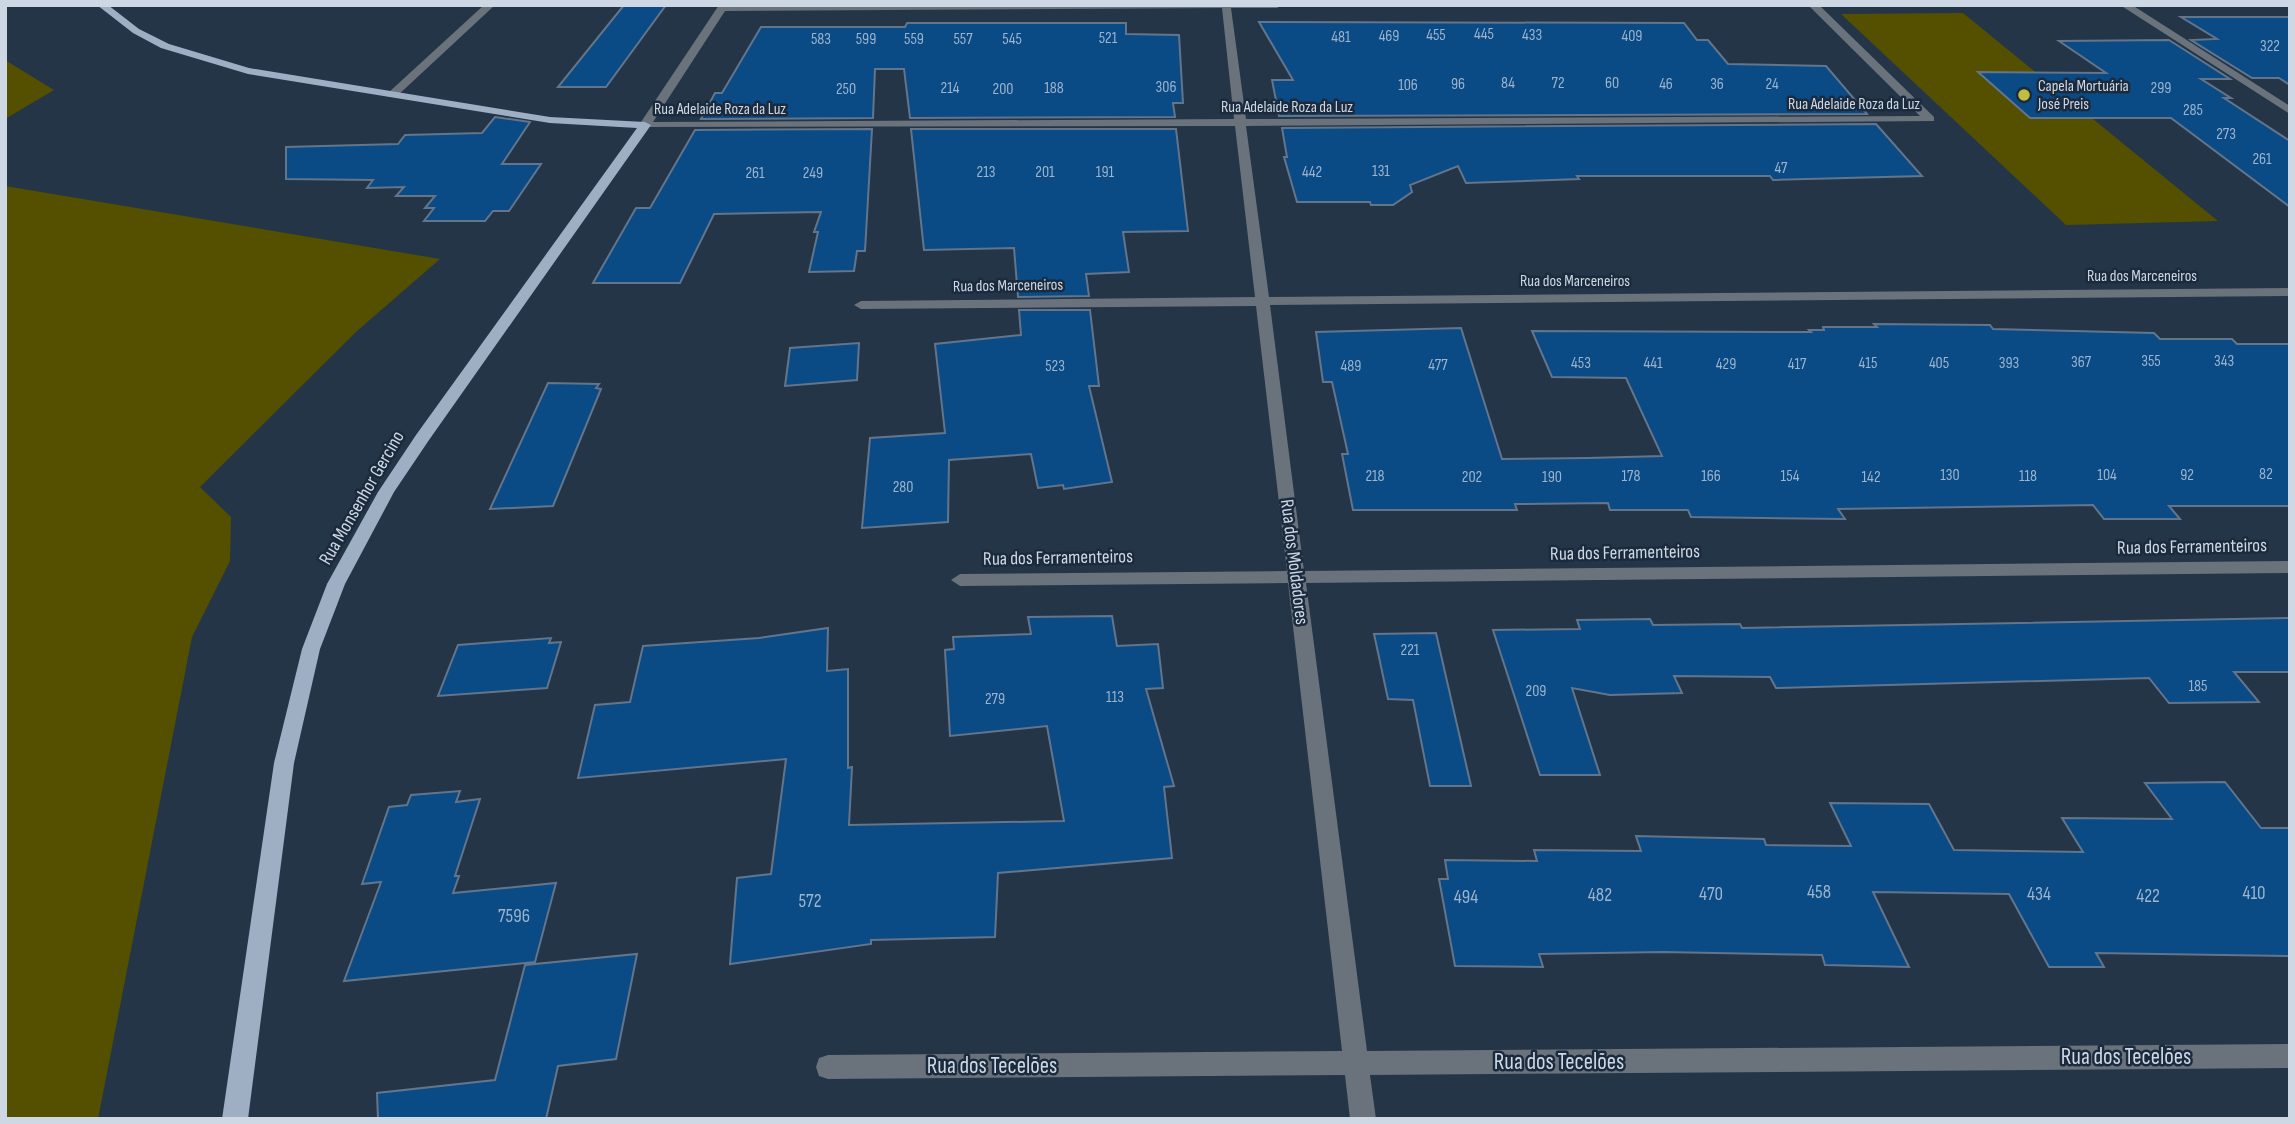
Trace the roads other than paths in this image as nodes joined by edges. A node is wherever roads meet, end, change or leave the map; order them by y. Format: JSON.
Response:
{"nodes":[{"id":1,"x":102,"y":5,"type":"edge"},
{"id":2,"x":490,"y":5,"type":"edge"},
{"id":3,"x":1226,"y":5,"type":"edge"},
{"id":4,"x":1277,"y":5,"type":"edge"},
{"id":5,"x":1814,"y":5,"type":"edge"},
{"id":6,"x":2125,"y":5,"type":"edge"},
{"id":7,"x":723,"y":6,"type":"edge"},
{"id":8,"x":392,"y":95,"type":"junction"},
{"id":9,"x":2290,"y":111,"type":"edge"},
{"id":10,"x":1240,"y":123,"type":"junction"},
{"id":11,"x":645,"y":125,"type":"junction"},
{"id":12,"x":2290,"y":292,"type":"edge"},
{"id":13,"x":1262,"y":301,"type":"junction"},
{"id":14,"x":861,"y":304,"type":"dead end"},
{"id":15,"x":2290,"y":567,"type":"edge"},
{"id":16,"x":1296,"y":577,"type":"junction"},
{"id":17,"x":960,"y":580,"type":"dead end"},
{"id":18,"x":2290,"y":1056,"type":"edge"},
{"id":19,"x":1357,"y":1063,"type":"junction"},
{"id":20,"x":828,"y":1067,"type":"dead end"},
{"id":21,"x":235,"y":1119,"type":"edge"},
{"id":22,"x":1363,"y":1119,"type":"edge"}],
"edges":[{"from":1,"to":8,"type":"main road"},
{"from":2,"to":8,"type":"street"},
{"from":3,"to":4,"type":"street"},
{"from":3,"to":7,"type":"street"},
{"from":3,"to":10,"type":"street","name":"Rua dos Moldadores"},
{"from":5,"to":10,"type":"street","name":"Rua Adelaide Roza da Luz"},
{"from":6,"to":9,"type":"street"},
{"from":7,"to":11,"type":"street"},
{"from":8,"to":11,"type":"main road"},
{"from":10,"to":11,"type":"street","name":"Rua Adelaide Roza da Luz"},
{"from":10,"to":13,"type":"street","name":"Rua dos Moldadores"},
{"from":11,"to":21,"type":"main road","name":"Rua Monsenhor Gercino"},
{"from":12,"to":13,"type":"street","name":"Rua dos Marceneiros"},
{"from":13,"to":14,"type":"street","name":"Rua dos Marceneiros"},
{"from":13,"to":16,"type":"street","name":"Rua dos Moldadores"},
{"from":15,"to":16,"type":"street","name":"Rua dos Ferramenteiros"},
{"from":16,"to":17,"type":"street","name":"Rua dos Ferramenteiros"},
{"from":16,"to":19,"type":"street","name":"Rua dos Moldadores"},
{"from":18,"to":19,"type":"street","name":"Rua dos Tecelões"},
{"from":19,"to":20,"type":"street","name":"Rua dos Tecelões"},
{"from":19,"to":22,"type":"street","name":"Rua dos Moldadores"}]}
